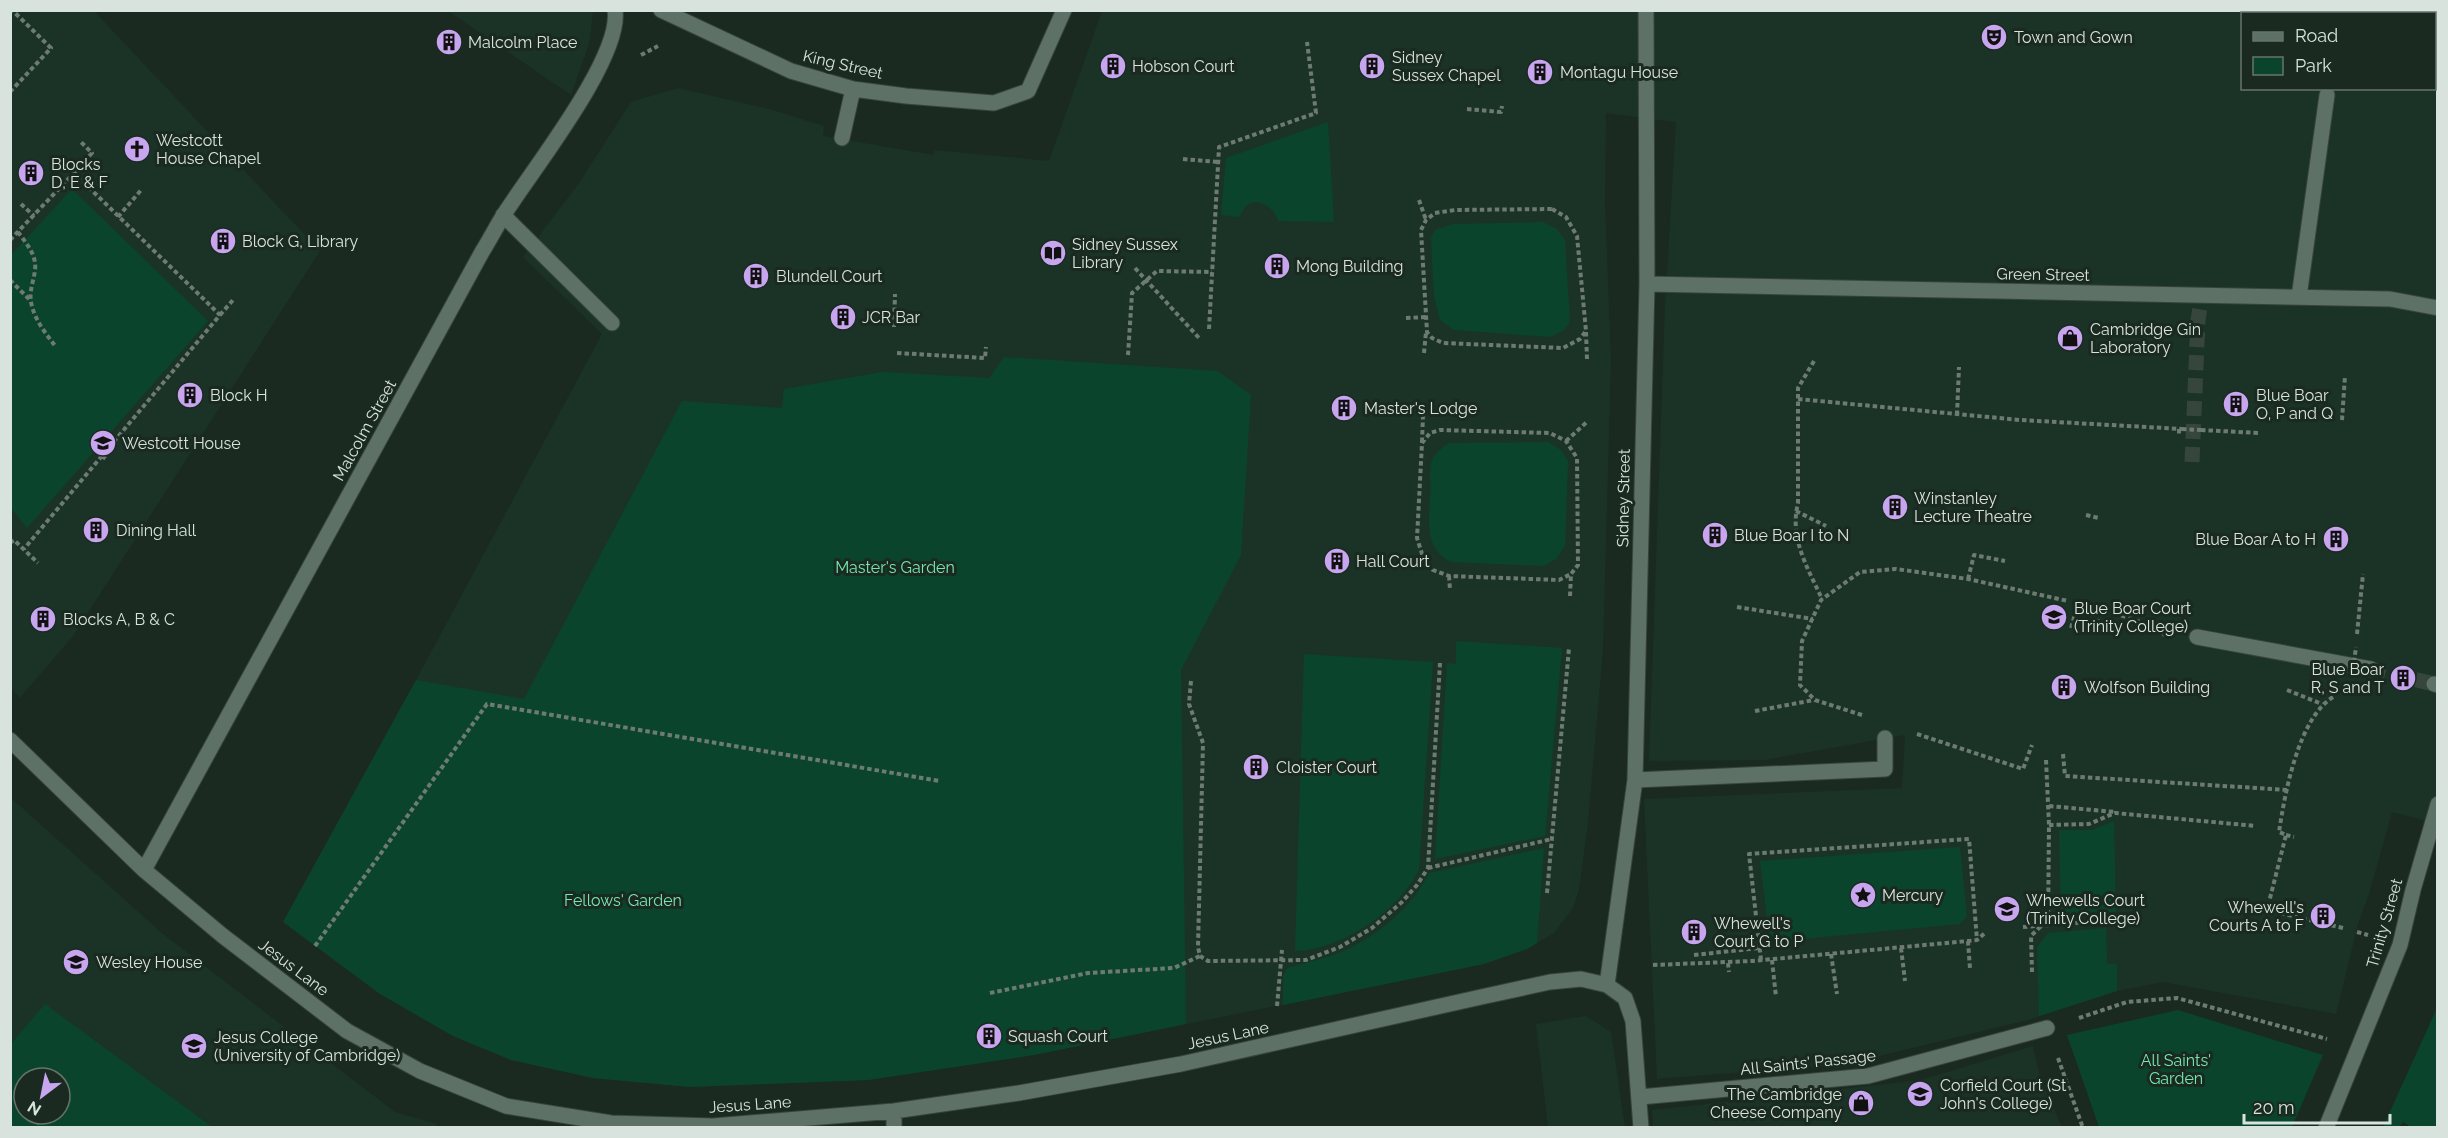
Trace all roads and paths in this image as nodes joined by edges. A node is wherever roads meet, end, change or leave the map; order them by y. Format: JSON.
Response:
{"nodes":[{"id":1,"x":12,"y":10,"type":"edge"},
{"id":2,"x":615,"y":10,"type":"edge"},
{"id":3,"x":661,"y":10,"type":"edge"},
{"id":4,"x":1064,"y":10,"type":"edge"},
{"id":5,"x":1646,"y":10,"type":"edge"},
{"id":6,"x":1307,"y":42,"type":"dead end"},
{"id":7,"x":853,"y":89,"type":"junction"},
{"id":8,"x":10,"y":92,"type":"edge"},
{"id":9,"x":2327,"y":95,"type":"dead end"},
{"id":10,"x":1502,"y":106,"type":"dead end"},
{"id":11,"x":1467,"y":109,"type":"dead end"},
{"id":12,"x":842,"y":138,"type":"dead end"},
{"id":13,"x":81,"y":142,"type":"dead end"},
{"id":14,"x":1183,"y":159,"type":"dead end"},
{"id":15,"x":1218,"y":162,"type":"junction"},
{"id":16,"x":74,"y":173,"type":"junction"},
{"id":17,"x":142,"y":189,"type":"dead end"},
{"id":18,"x":1419,"y":200,"type":"dead end"},
{"id":19,"x":21,"y":204,"type":"dead end"},
{"id":20,"x":503,"y":215,"type":"junction"},
{"id":21,"x":34,"y":216,"type":"junction"},
{"id":22,"x":118,"y":217,"type":"junction"},
{"id":23,"x":1426,"y":220,"type":"junction"},
{"id":24,"x":18,"y":232,"type":"junction"},
{"id":25,"x":10,"y":240,"type":"edge"},
{"id":26,"x":1135,"y":268,"type":"dead end"},
{"id":27,"x":1212,"y":273,"type":"junction"},
{"id":28,"x":10,"y":280,"type":"edge"},
{"id":29,"x":1146,"y":281,"type":"junction"},
{"id":30,"x":1647,"y":284,"type":"junction"},
{"id":31,"x":895,"y":294,"type":"dead end"},
{"id":32,"x":2299,"y":297,"type":"junction"},
{"id":33,"x":233,"y":300,"type":"dead end"},
{"id":34,"x":31,"y":302,"type":"junction"},
{"id":35,"x":2438,"y":308,"type":"edge"},
{"id":36,"x":220,"y":315,"type":"junction"},
{"id":37,"x":1426,"y":317,"type":"junction"},
{"id":38,"x":1406,"y":318,"type":"dead end"},
{"id":39,"x":612,"y":323,"type":"dead end"},
{"id":40,"x":894,"y":327,"type":"dead end"},
{"id":41,"x":1209,"y":329,"type":"dead end"},
{"id":42,"x":1586,"y":331,"type":"junction"},
{"id":43,"x":1426,"y":332,"type":"junction"},
{"id":44,"x":1199,"y":338,"type":"dead end"},
{"id":45,"x":986,"y":346,"type":"dead end"},
{"id":46,"x":56,"y":347,"type":"dead end"},
{"id":47,"x":897,"y":353,"type":"dead end"},
{"id":48,"x":1424,"y":353,"type":"dead end"},
{"id":49,"x":1128,"y":355,"type":"dead end"},
{"id":50,"x":1587,"y":359,"type":"dead end"},
{"id":51,"x":1814,"y":361,"type":"dead end"},
{"id":52,"x":1959,"y":367,"type":"dead end"},
{"id":53,"x":2345,"y":376,"type":"dead end"},
{"id":54,"x":1798,"y":399,"type":"junction"},
{"id":55,"x":1423,"y":415,"type":"dead end"},
{"id":56,"x":1957,"y":415,"type":"junction"},
{"id":57,"x":2342,"y":420,"type":"dead end"},
{"id":58,"x":1588,"y":421,"type":"dead end"},
{"id":59,"x":2180,"y":429,"type":"junction"},
{"id":60,"x":2260,"y":433,"type":"dead end"},
{"id":61,"x":2179,"y":435,"type":"dead end"},
{"id":62,"x":1566,"y":441,"type":"junction"},
{"id":63,"x":1422,"y":443,"type":"junction"},
{"id":64,"x":102,"y":456,"type":"junction"},
{"id":65,"x":107,"y":460,"type":"dead end"},
{"id":66,"x":1796,"y":511,"type":"junction"},
{"id":67,"x":2086,"y":515,"type":"dead end"},
{"id":68,"x":2099,"y":518,"type":"dead end"},
{"id":69,"x":1826,"y":526,"type":"dead end"},
{"id":70,"x":12,"y":539,"type":"edge"},
{"id":71,"x":24,"y":549,"type":"junction"},
{"id":72,"x":2005,"y":561,"type":"dead end"},
{"id":73,"x":38,"y":563,"type":"dead end"},
{"id":74,"x":1571,"y":574,"type":"junction"},
{"id":75,"x":2363,"y":574,"type":"dead end"},
{"id":76,"x":1449,"y":576,"type":"junction"},
{"id":77,"x":1968,"y":579,"type":"junction"},
{"id":78,"x":1449,"y":590,"type":"dead end"},
{"id":79,"x":1570,"y":596,"type":"dead end"},
{"id":80,"x":1822,"y":599,"type":"junction"},
{"id":81,"x":2067,"y":601,"type":"dead end"},
{"id":82,"x":1737,"y":607,"type":"dead end"},
{"id":83,"x":2075,"y":614,"type":"dead end"},
{"id":84,"x":2088,"y":616,"type":"dead end"},
{"id":85,"x":1813,"y":619,"type":"junction"},
{"id":86,"x":2098,"y":619,"type":"dead end"},
{"id":87,"x":2086,"y":623,"type":"dead end"},
{"id":88,"x":2071,"y":628,"type":"dead end"},
{"id":89,"x":2094,"y":634,"type":"dead end"},
{"id":90,"x":2197,"y":637,"type":"dead end"},
{"id":91,"x":1569,"y":648,"type":"dead end"},
{"id":92,"x":1440,"y":663,"type":"dead end"},
{"id":93,"x":2371,"y":669,"type":"tunnel mouth"},
{"id":94,"x":2352,"y":677,"type":"dead end"},
{"id":95,"x":1191,"y":681,"type":"dead end"},
{"id":96,"x":2342,"y":692,"type":"dead end"},
{"id":97,"x":1815,"y":700,"type":"junction"},
{"id":98,"x":1755,"y":711,"type":"dead end"},
{"id":99,"x":1869,"y":718,"type":"dead end"},
{"id":100,"x":1913,"y":733,"type":"dead end"},
{"id":101,"x":1885,"y":738,"type":"dead end"},
{"id":102,"x":10,"y":740,"type":"edge"},
{"id":103,"x":2032,"y":745,"type":"dead end"},
{"id":104,"x":2062,"y":754,"type":"dead end"},
{"id":105,"x":2046,"y":760,"type":"dead end"},
{"id":106,"x":1635,"y":780,"type":"junction"},
{"id":107,"x":940,"y":781,"type":"dead end"},
{"id":108,"x":2288,"y":790,"type":"junction"},
{"id":109,"x":2438,"y":804,"type":"edge"},
{"id":110,"x":2049,"y":806,"type":"junction"},
{"id":111,"x":2115,"y":813,"type":"junction"},
{"id":112,"x":2049,"y":825,"type":"junction"},
{"id":113,"x":2256,"y":826,"type":"dead end"},
{"id":114,"x":2286,"y":835,"type":"junction"},
{"id":115,"x":2294,"y":837,"type":"dead end"},
{"id":116,"x":1552,"y":839,"type":"junction"},
{"id":117,"x":1428,"y":868,"type":"junction"},
{"id":118,"x":144,"y":870,"type":"junction"},
{"id":119,"x":1547,"y":893,"type":"dead end"},
{"id":120,"x":2116,"y":920,"type":"dead end"},
{"id":121,"x":2041,"y":926,"type":"junction"},
{"id":122,"x":2048,"y":926,"type":"junction"},
{"id":123,"x":2023,"y":927,"type":"dead end"},
{"id":124,"x":2343,"y":928,"type":"dead end"},
{"id":125,"x":1986,"y":933,"type":"dead end"},
{"id":126,"x":1977,"y":940,"type":"junction"},
{"id":127,"x":1968,"y":941,"type":"junction"},
{"id":128,"x":315,"y":946,"type":"dead end"},
{"id":129,"x":1760,"y":948,"type":"junction"},
{"id":130,"x":1900,"y":948,"type":"junction"},
{"id":131,"x":1282,"y":950,"type":"dead end"},
{"id":132,"x":1831,"y":954,"type":"junction"},
{"id":133,"x":1694,"y":955,"type":"dead end"},
{"id":134,"x":1200,"y":956,"type":"junction"},
{"id":135,"x":1761,"y":960,"type":"junction"},
{"id":136,"x":1772,"y":960,"type":"junction"},
{"id":137,"x":1279,"y":961,"type":"junction"},
{"id":138,"x":1728,"y":963,"type":"junction"},
{"id":139,"x":1653,"y":965,"type":"dead end"},
{"id":140,"x":1970,"y":969,"type":"dead end"},
{"id":141,"x":1729,"y":972,"type":"dead end"},
{"id":142,"x":2032,"y":972,"type":"dead end"},
{"id":143,"x":1905,"y":981,"type":"dead end"},
{"id":144,"x":1607,"y":985,"type":"junction"},
{"id":145,"x":990,"y":993,"type":"dead end"},
{"id":146,"x":1837,"y":994,"type":"dead end"},
{"id":147,"x":1776,"y":997,"type":"dead end"},
{"id":148,"x":1276,"y":1006,"type":"dead end"},
{"id":149,"x":2047,"y":1028,"type":"junction"},
{"id":150,"x":2360,"y":1049,"type":"junction"},
{"id":151,"x":1640,"y":1097,"type":"junction"},
{"id":152,"x":894,"y":1111,"type":"junction"},
{"id":153,"x":894,"y":1128,"type":"edge"},
{"id":154,"x":1641,"y":1128,"type":"edge"},
{"id":155,"x":2083,"y":1128,"type":"edge"},
{"id":156,"x":2326,"y":1128,"type":"edge"}],
"edges":[{"from":1,"to":8,"type":"path"},
{"from":2,"to":20,"type":"street","name":"Malcolm Street"},
{"from":3,"to":7,"type":"street","name":"King Street"},
{"from":4,"to":7,"type":"street","name":"King Street"},
{"from":5,"to":30,"type":"street","name":"Sidney Street"},
{"from":6,"to":15,"type":"path"},
{"from":7,"to":12,"type":"street"},
{"from":9,"to":32,"type":"street"},
{"from":10,"to":11,"type":"path"},
{"from":13,"to":16,"type":"path"},
{"from":14,"to":15,"type":"path"},
{"from":15,"to":27,"type":"path"},
{"from":16,"to":21,"type":"path"},
{"from":16,"to":22,"type":"path"},
{"from":17,"to":22,"type":"path"},
{"from":18,"to":23,"type":"path"},
{"from":19,"to":21,"type":"path"},
{"from":20,"to":39,"type":"street"},
{"from":20,"to":118,"type":"street","name":"Malcolm Street"},
{"from":21,"to":24,"type":"path"},
{"from":22,"to":36,"type":"path"},
{"from":23,"to":37,"type":"path"},
{"from":23,"to":42,"type":"path"},
{"from":24,"to":25,"type":"path"},
{"from":24,"to":34,"type":"path"},
{"from":26,"to":29,"type":"path"},
{"from":27,"to":29,"type":"path"},
{"from":27,"to":41,"type":"path"},
{"from":28,"to":34,"type":"path"},
{"from":29,"to":44,"type":"path"},
{"from":29,"to":49,"type":"path"},
{"from":30,"to":32,"type":"street","name":"Green Street"},
{"from":30,"to":106,"type":"street","name":"Sidney Street"},
{"from":31,"to":40,"type":"path"},
{"from":32,"to":35,"type":"street","name":"Green Street"},
{"from":33,"to":36,"type":"path"},
{"from":34,"to":46,"type":"path"},
{"from":36,"to":64,"type":"path"},
{"from":37,"to":38,"type":"path"},
{"from":37,"to":43,"type":"path"},
{"from":42,"to":43,"type":"path"},
{"from":42,"to":50,"type":"path"},
{"from":43,"to":48,"type":"path"},
{"from":45,"to":47,"type":"path"},
{"from":51,"to":54,"type":"path"},
{"from":52,"to":56,"type":"path"},
{"from":53,"to":57,"type":"path"},
{"from":54,"to":56,"type":"path"},
{"from":54,"to":66,"type":"path"},
{"from":55,"to":63,"type":"path"},
{"from":56,"to":59,"type":"path"},
{"from":58,"to":62,"type":"path"},
{"from":59,"to":60,"type":"path","bridge":true},
{"from":59,"to":61,"type":"path"},
{"from":62,"to":63,"type":"path"},
{"from":62,"to":74,"type":"path"},
{"from":63,"to":76,"type":"path"},
{"from":64,"to":65,"type":"path"},
{"from":64,"to":71,"type":"path"},
{"from":66,"to":69,"type":"path"},
{"from":66,"to":80,"type":"path"},
{"from":67,"to":68,"type":"path"},
{"from":70,"to":71,"type":"path"},
{"from":71,"to":73,"type":"path"},
{"from":72,"to":77,"type":"path"},
{"from":74,"to":76,"type":"path"},
{"from":74,"to":79,"type":"path"},
{"from":75,"to":94,"type":"path","bridge":true},
{"from":76,"to":78,"type":"path"},
{"from":77,"to":80,"type":"path"},
{"from":77,"to":81,"type":"path"},
{"from":80,"to":85,"type":"path"},
{"from":82,"to":85,"type":"path"},
{"from":83,"to":88,"type":"path"},
{"from":84,"to":87,"type":"path"},
{"from":85,"to":97,"type":"path"},
{"from":86,"to":89,"type":"path"},
{"from":90,"to":93,"type":"street"},
{"from":91,"to":116,"type":"path"},
{"from":92,"to":117,"type":"path"},
{"from":95,"to":134,"type":"path"},
{"from":96,"to":108,"type":"path"},
{"from":97,"to":98,"type":"path"},
{"from":97,"to":99,"type":"path"},
{"from":100,"to":103,"type":"path"},
{"from":101,"to":106,"type":"street"},
{"from":102,"to":118,"type":"street","name":"Jesus Lane"},
{"from":104,"to":108,"type":"path"},
{"from":105,"to":110,"type":"path"},
{"from":106,"to":144,"type":"street","name":"Sidney Street"},
{"from":107,"to":128,"type":"path"},
{"from":108,"to":114,"type":"path"},
{"from":109,"to":150,"type":"street","name":"Trinity Street"},
{"from":110,"to":111,"type":"path"},
{"from":110,"to":112,"type":"path"},
{"from":111,"to":112,"type":"path"},
{"from":111,"to":113,"type":"path"},
{"from":112,"to":122,"type":"path"},
{"from":114,"to":115,"type":"path"},
{"from":114,"to":124,"type":"path"},
{"from":116,"to":117,"type":"path"},
{"from":116,"to":119,"type":"path"},
{"from":117,"to":137,"type":"path"},
{"from":118,"to":152,"type":"street","name":"Jesus Lane"},
{"from":120,"to":122,"type":"path"},
{"from":121,"to":122,"type":"path"},
{"from":121,"to":123,"type":"path"},
{"from":121,"to":142,"type":"path"},
{"from":125,"to":126,"type":"path"},
{"from":126,"to":127,"type":"path"},
{"from":126,"to":129,"type":"path"},
{"from":127,"to":130,"type":"path"},
{"from":127,"to":140,"type":"path"},
{"from":129,"to":133,"type":"path"},
{"from":129,"to":135,"type":"path"},
{"from":130,"to":132,"type":"path"},
{"from":130,"to":143,"type":"path"},
{"from":131,"to":137,"type":"path"},
{"from":132,"to":136,"type":"path"},
{"from":132,"to":146,"type":"path"},
{"from":134,"to":137,"type":"path"},
{"from":134,"to":145,"type":"path"},
{"from":135,"to":136,"type":"path"},
{"from":135,"to":138,"type":"path"},
{"from":136,"to":147,"type":"path"},
{"from":137,"to":148,"type":"path"},
{"from":138,"to":139,"type":"path"},
{"from":138,"to":141,"type":"path"},
{"from":144,"to":151,"type":"street"},
{"from":144,"to":152,"type":"street","name":"Jesus Lane"},
{"from":149,"to":150,"type":"path"},
{"from":149,"to":151,"type":"street","name":"All Saints' Passage"},
{"from":149,"to":155,"type":"path"},
{"from":150,"to":156,"type":"street","name":"Trinity Street"},
{"from":151,"to":154,"type":"street"},
{"from":152,"to":153,"type":"street"}]}
